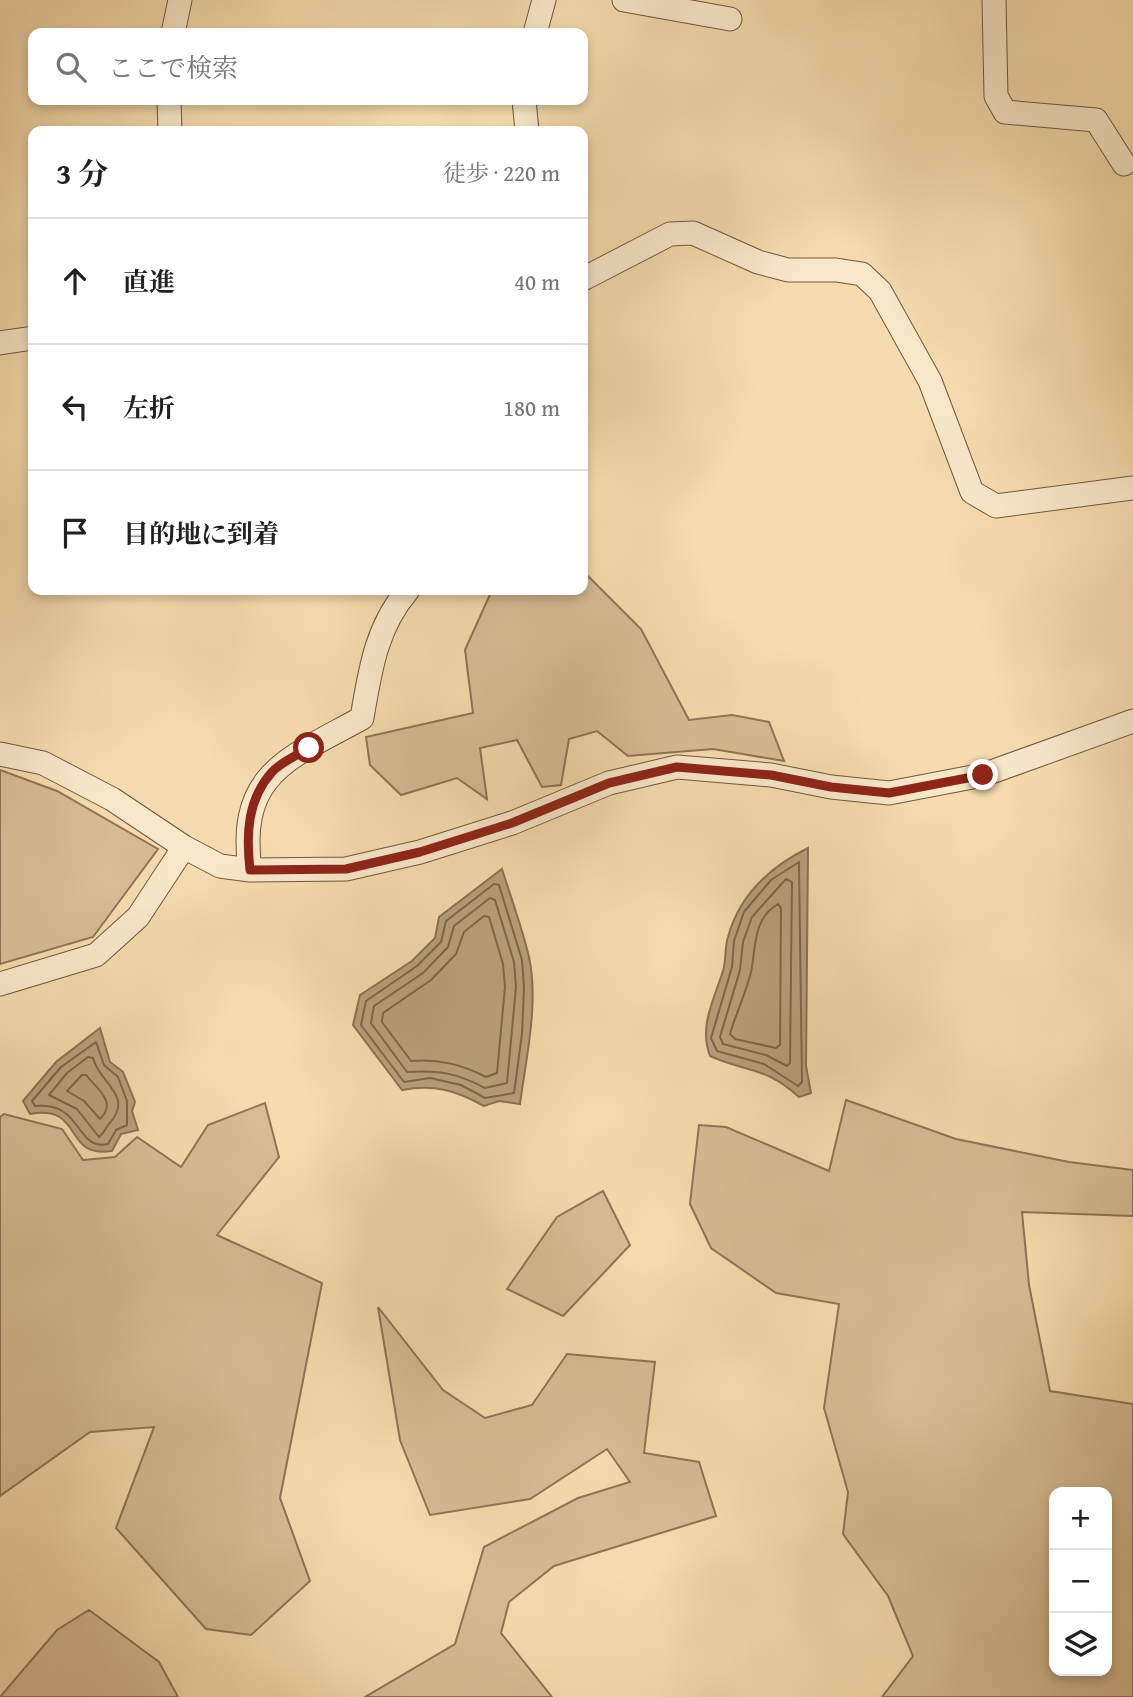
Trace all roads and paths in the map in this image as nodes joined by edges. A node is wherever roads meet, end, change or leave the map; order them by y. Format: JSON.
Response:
{"nodes":[{"id":1,"x":180,"y":0,"type":"edge"},
{"id":2,"x":544,"y":0,"type":"edge"},
{"id":3,"x":624,"y":0,"type":"edge"},
{"id":4,"x":994,"y":0,"type":"edge"},
{"id":5,"x":730,"y":19,"type":"dead end"},
{"id":6,"x":174,"y":28,"type":"edge"},
{"id":7,"x":536,"y":28,"type":"edge"},
{"id":8,"x":169,"y":105,"type":"edge"},
{"id":9,"x":524,"y":105,"type":"edge"},
{"id":10,"x":170,"y":126,"type":"edge"},
{"id":11,"x":527,"y":126,"type":"edge"},
{"id":12,"x":1124,"y":164,"type":"dead end"},
{"id":13,"x":588,"y":276,"type":"edge"},
{"id":14,"x":28,"y":339,"type":"edge"},
{"id":15,"x":0,"y":342,"type":"edge"},
{"id":16,"x":1133,"y":488,"type":"edge"},
{"id":17,"x":404,"y":595,"type":"edge"},
{"id":18,"x":1133,"y":721,"type":"edge"},
{"id":19,"x":0,"y":754,"type":"edge"},
{"id":20,"x":184,"y":847,"type":"junction"},
{"id":21,"x":250,"y":870,"type":"junction"},
{"id":22,"x":0,"y":984,"type":"edge"}],
"edges":[{"from":1,"to":6,"type":"street"},
{"from":2,"to":7,"type":"street"},
{"from":3,"to":5,"type":"street"},
{"from":4,"to":12,"type":"street"},
{"from":8,"to":10,"type":"street"},
{"from":9,"to":11,"type":"street"},
{"from":13,"to":16,"type":"street"},
{"from":14,"to":15,"type":"street"},
{"from":17,"to":21,"type":"street"},
{"from":18,"to":21,"type":"street"},
{"from":19,"to":20,"type":"street"},
{"from":20,"to":21,"type":"street"},
{"from":20,"to":22,"type":"street"}]}
